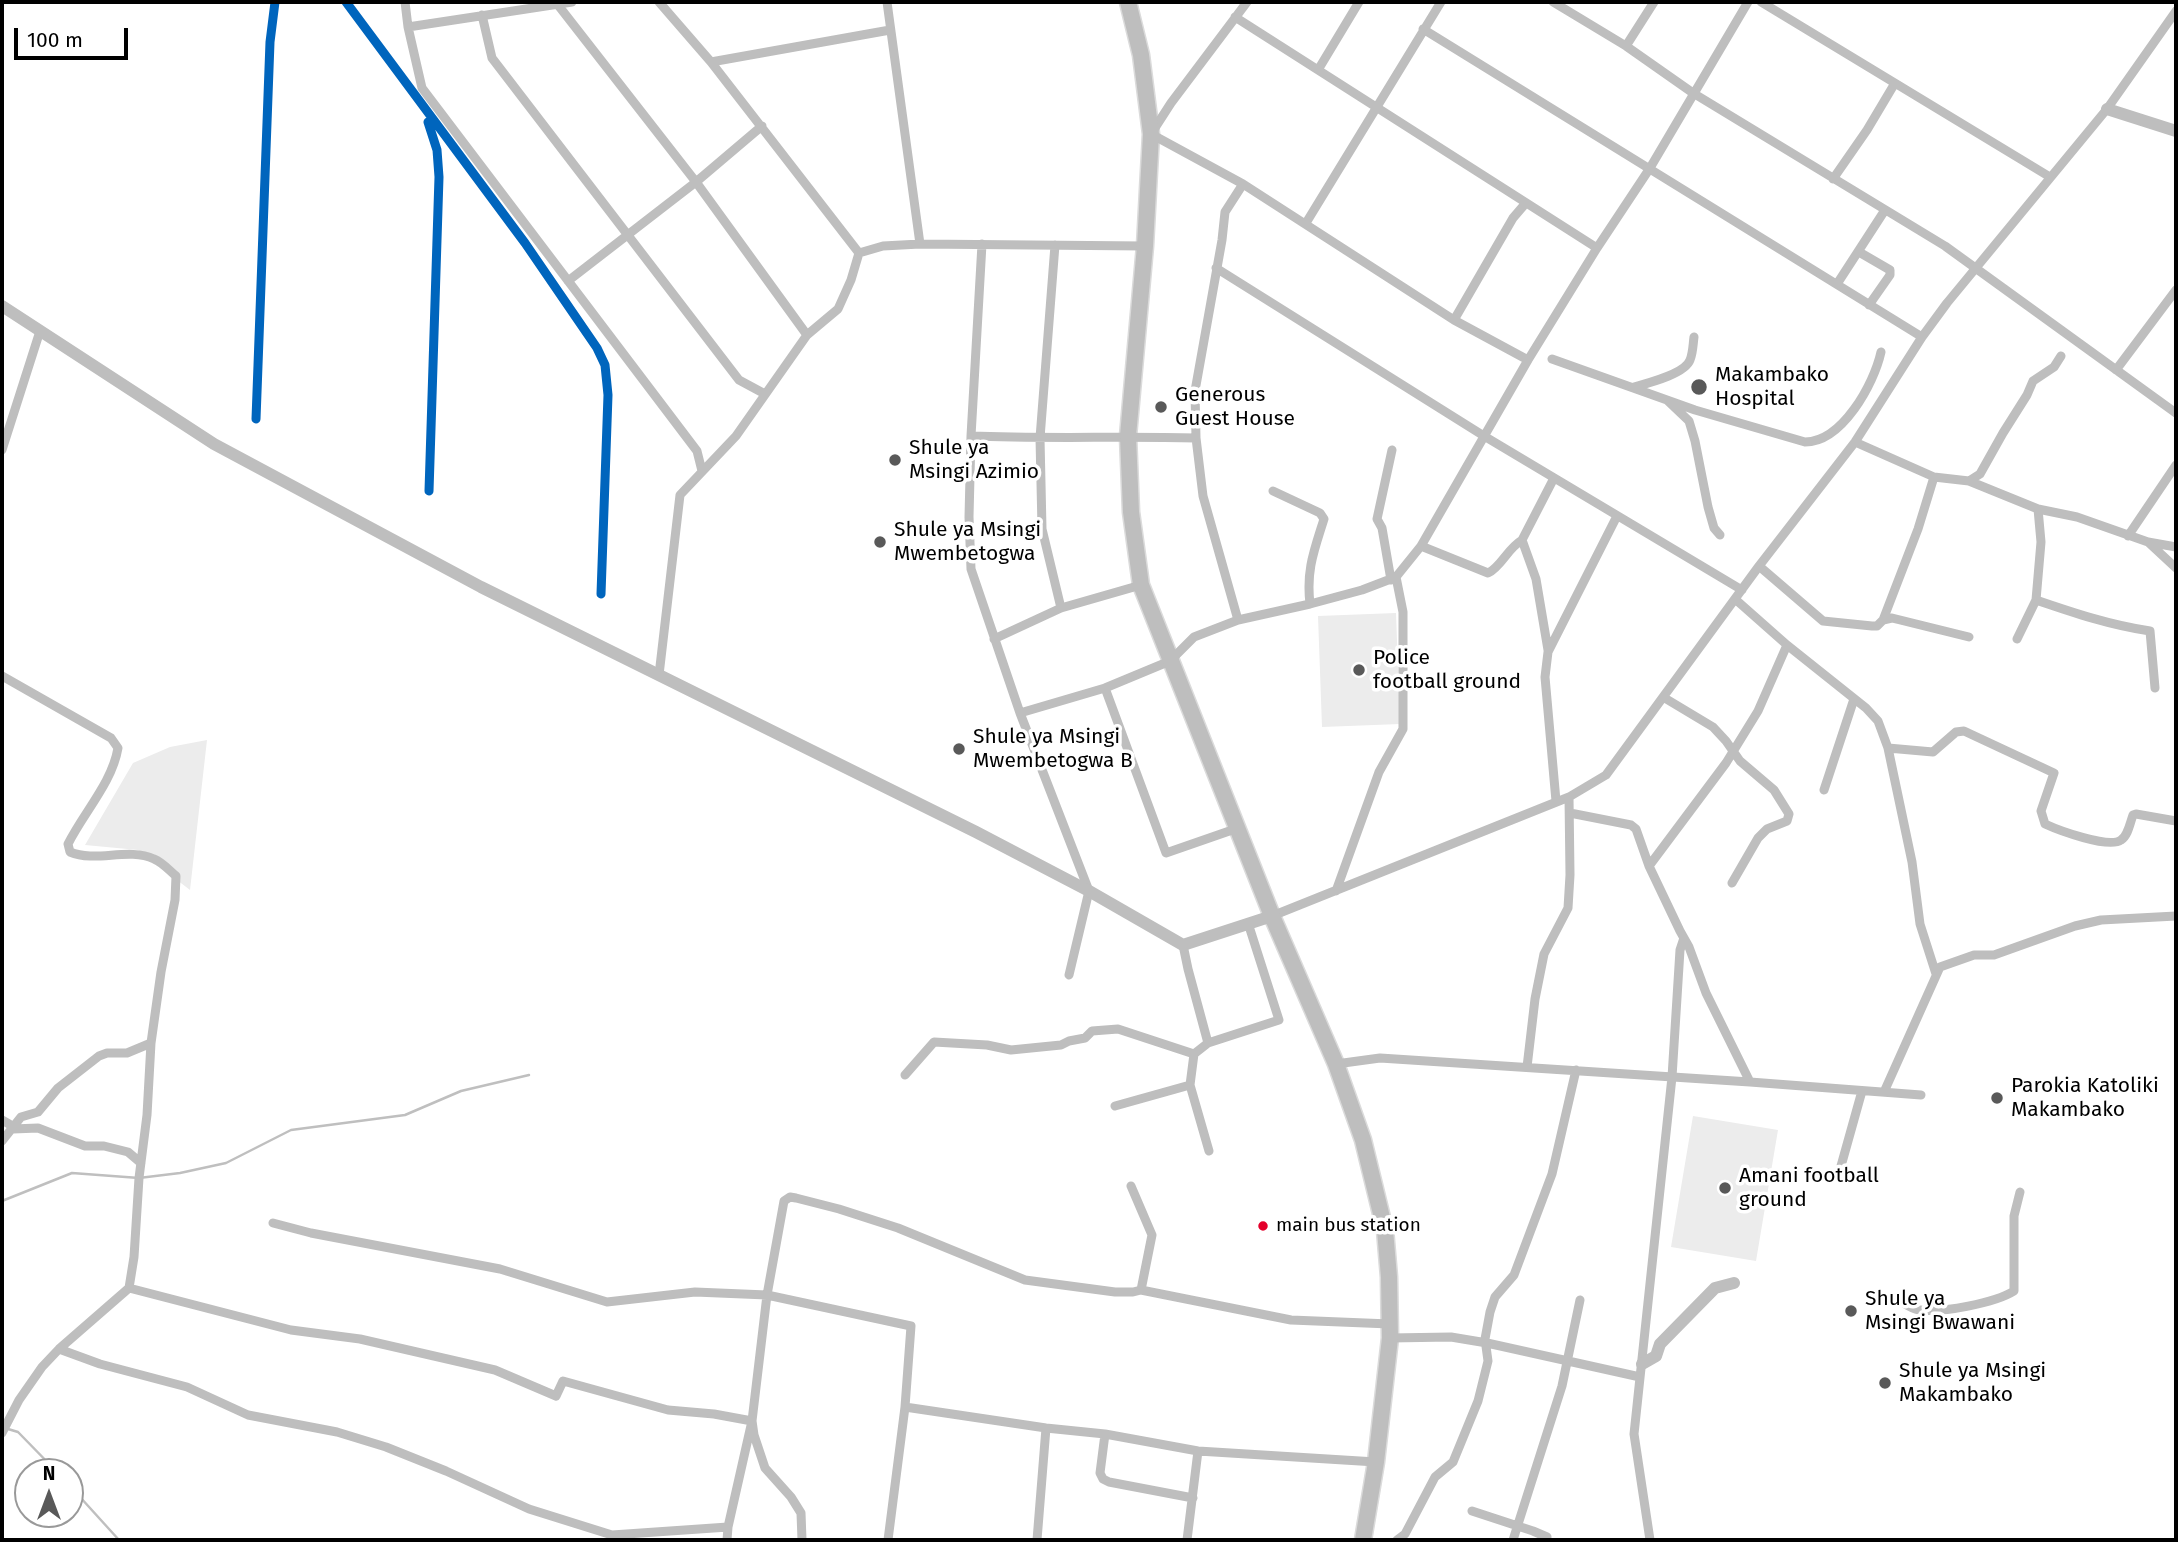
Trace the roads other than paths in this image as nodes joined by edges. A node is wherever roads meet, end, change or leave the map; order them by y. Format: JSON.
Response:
{"nodes":[{"id":1,"x":405,"y":2,"type":"edge"},
{"id":2,"x":572,"y":2,"type":"edge"},
{"id":3,"x":659,"y":2,"type":"edge"},
{"id":4,"x":887,"y":2,"type":"edge"},
{"id":5,"x":1128,"y":2,"type":"edge"},
{"id":6,"x":1247,"y":2,"type":"edge"},
{"id":7,"x":1359,"y":2,"type":"edge"},
{"id":8,"x":1441,"y":2,"type":"edge"},
{"id":9,"x":1553,"y":2,"type":"edge"},
{"id":10,"x":1654,"y":2,"type":"edge"},
{"id":11,"x":1748,"y":2,"type":"edge"},
{"id":12,"x":1761,"y":2,"type":"edge"},
{"id":13,"x":558,"y":5,"type":"junction"},
{"id":14,"x":2176,"y":11,"type":"edge"},
{"id":15,"x":482,"y":15,"type":"junction"},
{"id":16,"x":1235,"y":17,"type":"junction"},
{"id":17,"x":408,"y":27,"type":"junction"},
{"id":18,"x":1423,"y":29,"type":"junction"},
{"id":19,"x":890,"y":30,"type":"junction"},
{"id":20,"x":1626,"y":47,"type":"junction"},
{"id":21,"x":711,"y":62,"type":"junction"},
{"id":22,"x":1318,"y":70,"type":"junction"},
{"id":23,"x":1683,"y":83,"type":"dead end"},
{"id":24,"x":1895,"y":83,"type":"junction"},
{"id":25,"x":1693,"y":93,"type":"junction"},
{"id":26,"x":1376,"y":107,"type":"junction"},
{"id":27,"x":2107,"y":109,"type":"junction"},
{"id":28,"x":762,"y":126,"type":"junction"},
{"id":29,"x":2176,"y":131,"type":"edge"},
{"id":30,"x":1152,"y":134,"type":"junction"},
{"id":31,"x":1650,"y":168,"type":"junction"},
{"id":32,"x":2050,"y":177,"type":"junction"},
{"id":33,"x":1833,"y":179,"type":"junction"},
{"id":34,"x":696,"y":182,"type":"junction"},
{"id":35,"x":1243,"y":184,"type":"junction"},
{"id":36,"x":1525,"y":204,"type":"junction"},
{"id":37,"x":1885,"y":210,"type":"junction"},
{"id":38,"x":1306,"y":223,"type":"junction"},
{"id":39,"x":628,"y":234,"type":"junction"},
{"id":40,"x":920,"y":244,"type":"junction"},
{"id":41,"x":982,"y":244,"type":"junction"},
{"id":42,"x":1055,"y":245,"type":"junction"},
{"id":43,"x":1145,"y":246,"type":"junction"},
{"id":44,"x":1597,"y":248,"type":"junction"},
{"id":45,"x":1859,"y":252,"type":"junction"},
{"id":46,"x":859,"y":253,"type":"junction"},
{"id":47,"x":1216,"y":268,"type":"junction"},
{"id":48,"x":1976,"y":268,"type":"junction"},
{"id":49,"x":568,"y":281,"type":"junction"},
{"id":50,"x":1837,"y":284,"type":"junction"},
{"id":51,"x":2176,"y":290,"type":"edge"},
{"id":52,"x":1870,"y":305,"type":"junction"},
{"id":53,"x":2,"y":306,"type":"edge"},
{"id":54,"x":1454,"y":320,"type":"junction"},
{"id":55,"x":40,"y":331,"type":"junction"},
{"id":56,"x":807,"y":335,"type":"junction"},
{"id":57,"x":1695,"y":337,"type":"dead end"},
{"id":58,"x":1922,"y":338,"type":"junction"},
{"id":59,"x":1881,"y":352,"type":"dead end"},
{"id":60,"x":2062,"y":356,"type":"dead end"},
{"id":61,"x":1552,"y":359,"type":"dead end"},
{"id":62,"x":1528,"y":360,"type":"junction"},
{"id":63,"x":2116,"y":370,"type":"junction"},
{"id":64,"x":1633,"y":387,"type":"junction"},
{"id":65,"x":765,"y":394,"type":"junction"},
{"id":66,"x":1664,"y":397,"type":"junction"},
{"id":67,"x":2176,"y":413,"type":"edge"},
{"id":68,"x":971,"y":436,"type":"junction"},
{"id":69,"x":1128,"y":436,"type":"junction"},
{"id":70,"x":1484,"y":436,"type":"junction"},
{"id":71,"x":1041,"y":438,"type":"junction"},
{"id":72,"x":1196,"y":438,"type":"junction"},
{"id":73,"x":1855,"y":442,"type":"junction"},
{"id":74,"x":2,"y":450,"type":"edge"},
{"id":75,"x":1392,"y":450,"type":"dead end"},
{"id":76,"x":2176,"y":465,"type":"edge"},
{"id":77,"x":702,"y":471,"type":"junction"},
{"id":78,"x":1934,"y":477,"type":"junction"},
{"id":79,"x":1554,"y":478,"type":"junction"},
{"id":80,"x":1969,"y":481,"type":"junction"},
{"id":81,"x":1272,"y":491,"type":"dead end"},
{"id":82,"x":2038,"y":509,"type":"junction"},
{"id":83,"x":1617,"y":516,"type":"junction"},
{"id":84,"x":1720,"y":535,"type":"dead end"},
{"id":85,"x":2128,"y":536,"type":"junction"},
{"id":86,"x":1522,"y":540,"type":"junction"},
{"id":87,"x":2148,"y":542,"type":"junction"},
{"id":88,"x":1421,"y":546,"type":"junction"},
{"id":89,"x":2176,"y":547,"type":"edge"},
{"id":90,"x":1759,"y":566,"type":"junction"},
{"id":91,"x":2176,"y":568,"type":"edge"},
{"id":92,"x":1394,"y":578,"type":"junction"},
{"id":93,"x":1141,"y":584,"type":"junction"},
{"id":94,"x":1742,"y":590,"type":"junction"},
{"id":95,"x":1735,"y":599,"type":"junction"},
{"id":96,"x":2036,"y":600,"type":"junction"},
{"id":97,"x":1310,"y":604,"type":"junction"},
{"id":98,"x":1061,"y":608,"type":"junction"},
{"id":99,"x":1238,"y":620,"type":"junction"},
{"id":100,"x":1883,"y":620,"type":"junction"},
{"id":101,"x":1969,"y":637,"type":"dead end"},
{"id":102,"x":993,"y":639,"type":"junction"},
{"id":103,"x":2017,"y":639,"type":"dead end"},
{"id":104,"x":1787,"y":645,"type":"junction"},
{"id":105,"x":1548,"y":652,"type":"junction"},
{"id":106,"x":1170,"y":660,"type":"junction"},
{"id":107,"x":659,"y":675,"type":"junction"},
{"id":108,"x":2,"y":676,"type":"edge"},
{"id":109,"x":1104,"y":688,"type":"junction"},
{"id":110,"x":2155,"y":688,"type":"dead end"},
{"id":111,"x":1663,"y":697,"type":"junction"},
{"id":112,"x":1854,"y":699,"type":"junction"},
{"id":113,"x":1020,"y":713,"type":"junction"},
{"id":114,"x":1888,"y":748,"type":"junction"},
{"id":115,"x":1731,"y":751,"type":"junction"},
{"id":116,"x":1824,"y":790,"type":"dead end"},
{"id":117,"x":1569,"y":797,"type":"junction"},
{"id":118,"x":1556,"y":801,"type":"junction"},
{"id":119,"x":1570,"y":813,"type":"junction"},
{"id":120,"x":2176,"y":821,"type":"edge"},
{"id":121,"x":1238,"y":828,"type":"junction"},
{"id":122,"x":1649,"y":866,"type":"junction"},
{"id":123,"x":1732,"y":883,"type":"dead end"},
{"id":124,"x":1089,"y":891,"type":"junction"},
{"id":125,"x":1336,"y":891,"type":"junction"},
{"id":126,"x":1272,"y":916,"type":"junction"},
{"id":127,"x":2176,"y":916,"type":"edge"},
{"id":128,"x":1248,"y":923,"type":"junction"},
{"id":129,"x":1684,"y":938,"type":"junction"},
{"id":130,"x":1183,"y":945,"type":"junction"},
{"id":131,"x":1936,"y":974,"type":"junction"},
{"id":132,"x":1069,"y":975,"type":"dead end"},
{"id":133,"x":151,"y":1043,"type":"junction"},
{"id":134,"x":1209,"y":1044,"type":"junction"},
{"id":135,"x":1194,"y":1054,"type":"junction"},
{"id":136,"x":1336,"y":1064,"type":"junction"},
{"id":137,"x":1527,"y":1067,"type":"junction"},
{"id":138,"x":1576,"y":1070,"type":"junction"},
{"id":139,"x":905,"y":1075,"type":"dead end"},
{"id":140,"x":1672,"y":1077,"type":"junction"},
{"id":141,"x":1750,"y":1082,"type":"junction"},
{"id":142,"x":1190,"y":1085,"type":"junction"},
{"id":143,"x":1863,"y":1091,"type":"junction"},
{"id":144,"x":1884,"y":1092,"type":"junction"},
{"id":145,"x":1921,"y":1095,"type":"dead end"},
{"id":146,"x":1115,"y":1106,"type":"dead end"},
{"id":147,"x":2,"y":1121,"type":"edge"},
{"id":148,"x":13,"y":1129,"type":"junction"},
{"id":149,"x":2,"y":1141,"type":"edge"},
{"id":150,"x":1209,"y":1151,"type":"dead end"},
{"id":151,"x":141,"y":1163,"type":"junction"},
{"id":152,"x":1841,"y":1166,"type":"dead end"},
{"id":153,"x":1132,"y":1186,"type":"dead end"},
{"id":154,"x":2020,"y":1192,"type":"dead end"},
{"id":155,"x":273,"y":1223,"type":"dead end"},
{"id":156,"x":1734,"y":1283,"type":"dead end"},
{"id":157,"x":130,"y":1288,"type":"junction"},
{"id":158,"x":1141,"y":1290,"type":"junction"},
{"id":159,"x":767,"y":1296,"type":"junction"},
{"id":160,"x":1580,"y":1300,"type":"dead end"},
{"id":161,"x":1905,"y":1304,"type":"dead end"},
{"id":162,"x":1390,"y":1331,"type":"junction"},
{"id":163,"x":1487,"y":1343,"type":"junction"},
{"id":164,"x":59,"y":1349,"type":"junction"},
{"id":165,"x":1566,"y":1361,"type":"junction"},
{"id":166,"x":1641,"y":1371,"type":"junction"},
{"id":167,"x":905,"y":1407,"type":"junction"},
{"id":168,"x":752,"y":1421,"type":"junction"},
{"id":169,"x":1046,"y":1428,"type":"junction"},
{"id":170,"x":2,"y":1433,"type":"edge"},
{"id":171,"x":1105,"y":1434,"type":"junction"},
{"id":172,"x":1199,"y":1451,"type":"junction"},
{"id":173,"x":1376,"y":1462,"type":"junction"},
{"id":174,"x":1193,"y":1498,"type":"junction"},
{"id":175,"x":1472,"y":1511,"type":"dead end"},
{"id":176,"x":1518,"y":1526,"type":"junction"},
{"id":177,"x":728,"y":1527,"type":"junction"},
{"id":178,"x":1547,"y":1537,"type":"dead end"},
{"id":179,"x":727,"y":1540,"type":"edge"},
{"id":180,"x":802,"y":1540,"type":"edge"},
{"id":181,"x":888,"y":1540,"type":"edge"},
{"id":182,"x":1037,"y":1540,"type":"edge"},
{"id":183,"x":1187,"y":1540,"type":"edge"},
{"id":184,"x":1363,"y":1540,"type":"edge"},
{"id":185,"x":1397,"y":1540,"type":"edge"},
{"id":186,"x":1513,"y":1540,"type":"edge"},
{"id":187,"x":1650,"y":1540,"type":"edge"}],
"edges":[{"from":1,"to":17,"type":"street"},
{"from":2,"to":13,"type":"street"},
{"from":3,"to":21,"type":"street"},
{"from":4,"to":19,"type":"street"},
{"from":5,"to":30,"type":"highway"},
{"from":6,"to":16,"type":"street"},
{"from":7,"to":22,"type":"street"},
{"from":8,"to":18,"type":"street"},
{"from":9,"to":20,"type":"street"},
{"from":10,"to":20,"type":"street"},
{"from":11,"to":25,"type":"street"},
{"from":12,"to":24,"type":"street"},
{"from":13,"to":15,"type":"street"},
{"from":13,"to":34,"type":"street"},
{"from":14,"to":27,"type":"street"},
{"from":15,"to":17,"type":"street"},
{"from":15,"to":39,"type":"street"},
{"from":16,"to":22,"type":"street"},
{"from":16,"to":30,"type":"street"},
{"from":17,"to":49,"type":"street"},
{"from":18,"to":26,"type":"street"},
{"from":18,"to":31,"type":"street"},
{"from":19,"to":21,"type":"street"},
{"from":19,"to":40,"type":"street"},
{"from":20,"to":23,"type":"street"},
{"from":20,"to":25,"type":"street"},
{"from":21,"to":28,"type":"street"},
{"from":22,"to":26,"type":"street"},
{"from":24,"to":32,"type":"street"},
{"from":24,"to":33,"type":"street"},
{"from":25,"to":31,"type":"street"},
{"from":25,"to":33,"type":"street"},
{"from":26,"to":36,"type":"street"},
{"from":26,"to":38,"type":"street"},
{"from":27,"to":29,"type":"street"},
{"from":27,"to":32,"type":"street"},
{"from":28,"to":34,"type":"street"},
{"from":28,"to":46,"type":"street"},
{"from":30,"to":35,"type":"street"},
{"from":30,"to":43,"type":"highway"},
{"from":31,"to":44,"type":"street"},
{"from":31,"to":50,"type":"street"},
{"from":32,"to":48,"type":"street"},
{"from":33,"to":37,"type":"street"},
{"from":34,"to":39,"type":"street"},
{"from":34,"to":56,"type":"street"},
{"from":35,"to":38,"type":"street"},
{"from":35,"to":47,"type":"street"},
{"from":36,"to":44,"type":"street"},
{"from":36,"to":54,"type":"street"},
{"from":37,"to":45,"type":"street"},
{"from":37,"to":48,"type":"street"},
{"from":38,"to":54,"type":"street"},
{"from":39,"to":49,"type":"street"},
{"from":39,"to":65,"type":"street"},
{"from":40,"to":41,"type":"street"},
{"from":40,"to":46,"type":"street"},
{"from":41,"to":42,"type":"street"},
{"from":41,"to":68,"type":"street"},
{"from":42,"to":43,"type":"street"},
{"from":42,"to":71,"type":"street"},
{"from":43,"to":69,"type":"highway"},
{"from":44,"to":62,"type":"street"},
{"from":45,"to":50,"type":"street"},
{"from":45,"to":52,"type":"street"},
{"from":46,"to":56,"type":"street"},
{"from":47,"to":70,"type":"street"},
{"from":47,"to":72,"type":"street"},
{"from":48,"to":58,"type":"street"},
{"from":48,"to":63,"type":"street"},
{"from":49,"to":77,"type":"street"},
{"from":50,"to":52,"type":"street"},
{"from":51,"to":63,"type":"street"},
{"from":52,"to":58,"type":"street"},
{"from":53,"to":55,"type":"street"},
{"from":54,"to":62,"type":"street"},
{"from":55,"to":74,"type":"street"},
{"from":55,"to":107,"type":"street"},
{"from":56,"to":65,"type":"street"},
{"from":57,"to":64,"type":"street"},
{"from":58,"to":73,"type":"street"},
{"from":59,"to":66,"type":"street"},
{"from":60,"to":80,"type":"street"},
{"from":61,"to":64,"type":"street"},
{"from":62,"to":70,"type":"street"},
{"from":63,"to":67,"type":"street"},
{"from":64,"to":66,"type":"street"},
{"from":65,"to":77,"type":"street"},
{"from":66,"to":84,"type":"street"},
{"from":68,"to":71,"type":"street"},
{"from":68,"to":102,"type":"street"},
{"from":69,"to":71,"type":"street"},
{"from":69,"to":72,"type":"street"},
{"from":69,"to":93,"type":"highway"},
{"from":70,"to":79,"type":"street"},
{"from":70,"to":88,"type":"street"},
{"from":71,"to":98,"type":"street"},
{"from":72,"to":99,"type":"street"},
{"from":73,"to":78,"type":"street"},
{"from":73,"to":90,"type":"street"},
{"from":75,"to":92,"type":"street"},
{"from":76,"to":85,"type":"street"},
{"from":77,"to":107,"type":"street"},
{"from":78,"to":80,"type":"street"},
{"from":78,"to":100,"type":"street"},
{"from":79,"to":83,"type":"street"},
{"from":79,"to":86,"type":"street"},
{"from":80,"to":82,"type":"street"},
{"from":81,"to":97,"type":"street"},
{"from":82,"to":85,"type":"street"},
{"from":82,"to":96,"type":"street"},
{"from":83,"to":94,"type":"street"},
{"from":83,"to":105,"type":"street"},
{"from":85,"to":87,"type":"street"},
{"from":86,"to":88,"type":"street"},
{"from":86,"to":105,"type":"street"},
{"from":87,"to":89,"type":"street"},
{"from":87,"to":91,"type":"street"},
{"from":88,"to":92,"type":"street"},
{"from":90,"to":94,"type":"street"},
{"from":90,"to":100,"type":"street"},
{"from":92,"to":97,"type":"street"},
{"from":92,"to":125,"type":"street"},
{"from":93,"to":98,"type":"street"},
{"from":93,"to":106,"type":"highway"},
{"from":94,"to":95,"type":"street"},
{"from":95,"to":104,"type":"street"},
{"from":95,"to":111,"type":"street"},
{"from":96,"to":103,"type":"street"},
{"from":96,"to":110,"type":"street"},
{"from":97,"to":99,"type":"street"},
{"from":98,"to":102,"type":"street"},
{"from":99,"to":106,"type":"street"},
{"from":100,"to":101,"type":"street"},
{"from":102,"to":113,"type":"street"},
{"from":104,"to":112,"type":"street"},
{"from":104,"to":115,"type":"street"},
{"from":105,"to":118,"type":"street"},
{"from":106,"to":109,"type":"street"},
{"from":106,"to":121,"type":"highway"},
{"from":107,"to":124,"type":"street"},
{"from":108,"to":133,"type":"street"},
{"from":109,"to":113,"type":"street"},
{"from":109,"to":121,"type":"street"},
{"from":111,"to":115,"type":"street"},
{"from":111,"to":117,"type":"street"},
{"from":112,"to":114,"type":"street"},
{"from":112,"to":116,"type":"street"},
{"from":113,"to":124,"type":"street"},
{"from":114,"to":120,"type":"street"},
{"from":114,"to":131,"type":"street"},
{"from":115,"to":122,"type":"street"},
{"from":115,"to":123,"type":"street"},
{"from":117,"to":118,"type":"street"},
{"from":117,"to":119,"type":"street"},
{"from":118,"to":125,"type":"street"},
{"from":119,"to":122,"type":"street"},
{"from":119,"to":137,"type":"street"},
{"from":121,"to":126,"type":"highway"},
{"from":122,"to":129,"type":"street"},
{"from":124,"to":130,"type":"street"},
{"from":124,"to":132,"type":"street"},
{"from":125,"to":126,"type":"street"},
{"from":126,"to":128,"type":"street"},
{"from":126,"to":136,"type":"highway"},
{"from":127,"to":131,"type":"street"},
{"from":128,"to":130,"type":"street"},
{"from":128,"to":134,"type":"street"},
{"from":129,"to":140,"type":"street"},
{"from":129,"to":141,"type":"street"},
{"from":130,"to":134,"type":"street"},
{"from":131,"to":144,"type":"street"},
{"from":133,"to":148,"type":"street"},
{"from":133,"to":151,"type":"street"},
{"from":134,"to":135,"type":"street"},
{"from":135,"to":139,"type":"street"},
{"from":135,"to":142,"type":"street"},
{"from":136,"to":137,"type":"street"},
{"from":136,"to":162,"type":"highway"},
{"from":137,"to":138,"type":"street"},
{"from":138,"to":140,"type":"street"},
{"from":138,"to":163,"type":"street"},
{"from":140,"to":141,"type":"street"},
{"from":140,"to":166,"type":"street"},
{"from":141,"to":143,"type":"street"},
{"from":142,"to":146,"type":"street"},
{"from":142,"to":150,"type":"street"},
{"from":143,"to":144,"type":"street"},
{"from":143,"to":152,"type":"street"},
{"from":144,"to":145,"type":"street"},
{"from":147,"to":148,"type":"street"},
{"from":148,"to":149,"type":"street"},
{"from":148,"to":151,"type":"street"},
{"from":151,"to":157,"type":"street"},
{"from":153,"to":158,"type":"street"},
{"from":154,"to":161,"type":"street"},
{"from":155,"to":159,"type":"street"},
{"from":156,"to":166,"type":"street"},
{"from":157,"to":164,"type":"street"},
{"from":157,"to":168,"type":"street"},
{"from":158,"to":159,"type":"street"},
{"from":158,"to":162,"type":"street"},
{"from":159,"to":167,"type":"street"},
{"from":159,"to":168,"type":"street"},
{"from":160,"to":165,"type":"street"},
{"from":162,"to":163,"type":"street"},
{"from":162,"to":173,"type":"highway"},
{"from":163,"to":165,"type":"street"},
{"from":163,"to":185,"type":"street"},
{"from":164,"to":170,"type":"street"},
{"from":164,"to":177,"type":"street"},
{"from":165,"to":166,"type":"street"},
{"from":165,"to":176,"type":"street"},
{"from":166,"to":187,"type":"street"},
{"from":167,"to":169,"type":"street"},
{"from":167,"to":181,"type":"street"},
{"from":168,"to":177,"type":"street"},
{"from":168,"to":180,"type":"street"},
{"from":169,"to":171,"type":"street"},
{"from":169,"to":182,"type":"street"},
{"from":171,"to":172,"type":"street"},
{"from":171,"to":174,"type":"street"},
{"from":172,"to":173,"type":"street"},
{"from":172,"to":174,"type":"street"},
{"from":173,"to":184,"type":"highway"},
{"from":174,"to":183,"type":"street"},
{"from":175,"to":176,"type":"street"},
{"from":176,"to":178,"type":"street"},
{"from":176,"to":186,"type":"street"},
{"from":177,"to":179,"type":"street"}]}
